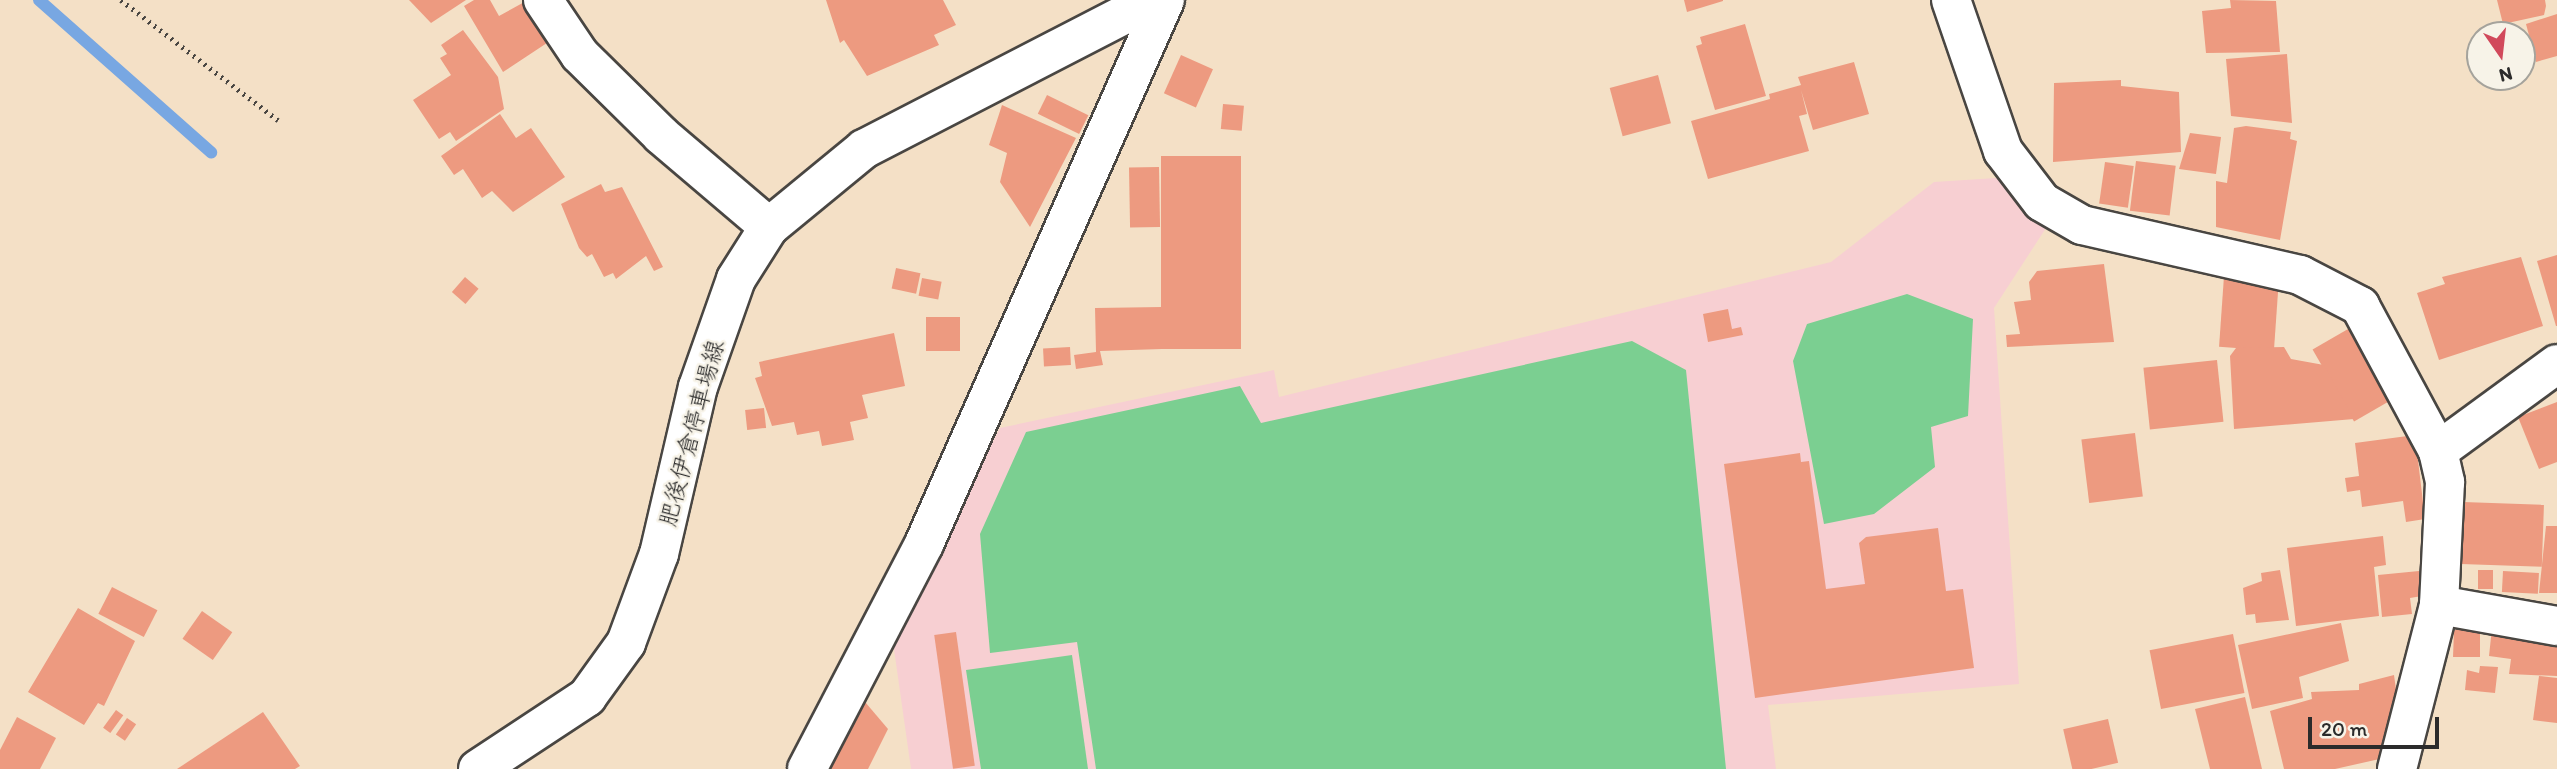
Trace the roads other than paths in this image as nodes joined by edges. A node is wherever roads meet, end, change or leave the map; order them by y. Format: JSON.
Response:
{"nodes":[{"id":1,"x":543,"y":0,"type":"edge"},
{"id":2,"x":1153,"y":0,"type":"edge"},
{"id":3,"x":1165,"y":0,"type":"edge"},
{"id":4,"x":1951,"y":0,"type":"edge"},
{"id":5,"x":769,"y":227,"type":"junction"},
{"id":6,"x":2557,"y":364,"type":"edge"},
{"id":7,"x":2438,"y":452,"type":"junction"},
{"id":8,"x":2439,"y":605,"type":"junction"},
{"id":9,"x":2557,"y":626,"type":"edge"},
{"id":10,"x":478,"y":769,"type":"edge"},
{"id":11,"x":807,"y":769,"type":"edge"},
{"id":12,"x":2398,"y":769,"type":"edge"}],
"edges":[{"from":1,"to":5,"type":"street"},
{"from":2,"to":5,"type":"street","name":"肥後伊倉停車場線"},
{"from":3,"to":11,"type":"street"},
{"from":4,"to":7,"type":"street"},
{"from":5,"to":10,"type":"street","name":"肥後伊倉停車場線"},
{"from":6,"to":7,"type":"street"},
{"from":7,"to":8,"type":"street"},
{"from":8,"to":9,"type":"street"},
{"from":8,"to":12,"type":"street"}]}
